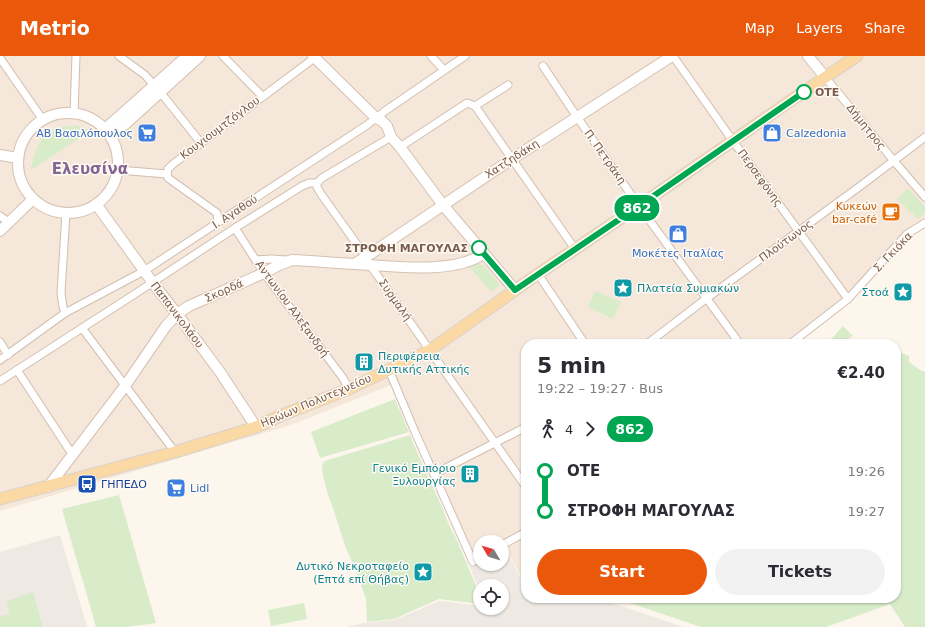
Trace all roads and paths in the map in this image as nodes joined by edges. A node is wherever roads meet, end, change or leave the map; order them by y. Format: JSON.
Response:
{"nodes":[{"id":1,"x":76,"y":56,"type":"edge"},
{"id":2,"x":119,"y":56,"type":"edge"},
{"id":3,"x":187,"y":56,"type":"edge"},
{"id":4,"x":200,"y":56,"type":"edge"},
{"id":5,"x":223,"y":56,"type":"edge"},
{"id":6,"x":315,"y":56,"type":"edge"},
{"id":7,"x":431,"y":56,"type":"edge"},
{"id":8,"x":465,"y":56,"type":"edge"},
{"id":9,"x":672,"y":56,"type":"edge"},
{"id":10,"x":808,"y":56,"type":"edge"},
{"id":11,"x":858,"y":56,"type":"edge"},
{"id":12,"x":0,"y":58,"type":"edge"},
{"id":13,"x":543,"y":66,"type":"dead end"},
{"id":14,"x":444,"y":70,"type":"junction"},
{"id":15,"x":826,"y":77,"type":"junction"},
{"id":16,"x":508,"y":85,"type":"dead end"},
{"id":17,"x":158,"y":89,"type":"junction"},
{"id":18,"x":262,"y":96,"type":"junction"},
{"id":19,"x":475,"y":106,"type":"junction"},
{"id":20,"x":74,"y":113,"type":"junction"},
{"id":21,"x":577,"y":117,"type":"junction"},
{"id":22,"x":376,"y":118,"type":"junction"},
{"id":23,"x":43,"y":120,"type":"junction"},
{"id":24,"x":108,"y":133,"type":"junction"},
{"id":25,"x":391,"y":137,"type":"junction"},
{"id":26,"x":925,"y":137,"type":"edge"},
{"id":27,"x":733,"y":142,"type":"junction"},
{"id":28,"x":201,"y":143,"type":"junction"},
{"id":29,"x":400,"y":147,"type":"junction"},
{"id":30,"x":0,"y":154,"type":"edge"},
{"id":31,"x":18,"y":158,"type":"junction"},
{"id":32,"x":512,"y":159,"type":"junction"},
{"id":33,"x":894,"y":161,"type":"junction"},
{"id":34,"x":118,"y":170,"type":"junction"},
{"id":35,"x":167,"y":174,"type":"junction"},
{"id":36,"x":317,"y":182,"type":"junction"},
{"id":37,"x":925,"y":197,"type":"edge"},
{"id":38,"x":32,"y":200,"type":"junction"},
{"id":39,"x":96,"y":204,"type":"junction"},
{"id":40,"x":443,"y":205,"type":"junction"},
{"id":41,"x":639,"y":206,"type":"junction"},
{"id":42,"x":66,"y":213,"type":"junction"},
{"id":43,"x":0,"y":216,"type":"edge"},
{"id":44,"x":10,"y":223,"type":"junction"},
{"id":45,"x":218,"y":223,"type":"junction"},
{"id":46,"x":925,"y":223,"type":"edge"},
{"id":47,"x":234,"y":228,"type":"junction"},
{"id":48,"x":0,"y":231,"type":"edge"},
{"id":49,"x":799,"y":232,"type":"junction"},
{"id":50,"x":575,"y":249,"type":"junction"},
{"id":51,"x":484,"y":254,"type":"junction"},
{"id":52,"x":256,"y":260,"type":"junction"},
{"id":53,"x":292,"y":260,"type":"junction"},
{"id":54,"x":368,"y":261,"type":"junction"},
{"id":55,"x":144,"y":271,"type":"junction"},
{"id":56,"x":264,"y":273,"type":"junction"},
{"id":57,"x":538,"y":274,"type":"junction"},
{"id":58,"x":153,"y":283,"type":"junction"},
{"id":59,"x":515,"y":290,"type":"junction"},
{"id":60,"x":707,"y":298,"type":"junction"},
{"id":61,"x":848,"y":299,"type":"junction"},
{"id":62,"x":66,"y":313,"type":"junction"},
{"id":63,"x":177,"y":314,"type":"junction"},
{"id":64,"x":82,"y":328,"type":"junction"},
{"id":65,"x":582,"y":339,"type":"edge"},
{"id":66,"x":660,"y":339,"type":"edge"},
{"id":67,"x":736,"y":339,"type":"edge"},
{"id":68,"x":796,"y":339,"type":"edge"},
{"id":69,"x":0,"y":342,"type":"edge"},
{"id":70,"x":430,"y":350,"type":"junction"},
{"id":71,"x":8,"y":355,"type":"junction"},
{"id":72,"x":0,"y":360,"type":"edge"},
{"id":73,"x":17,"y":370,"type":"junction"},
{"id":74,"x":389,"y":370,"type":"junction"},
{"id":75,"x":0,"y":381,"type":"edge"},
{"id":76,"x":125,"y":386,"type":"junction"},
{"id":77,"x":349,"y":389,"type":"junction"},
{"id":78,"x":256,"y":427,"type":"junction"},
{"id":79,"x":521,"y":430,"type":"edge"},
{"id":80,"x":495,"y":443,"type":"junction"},
{"id":81,"x":175,"y":452,"type":"junction"},
{"id":82,"x":72,"y":454,"type":"junction"},
{"id":83,"x":434,"y":474,"type":"junction"},
{"id":84,"x":521,"y":480,"type":"edge"},
{"id":85,"x":48,"y":487,"type":"junction"},
{"id":86,"x":0,"y":499,"type":"edge"},
{"id":87,"x":521,"y":535,"type":"edge"},
{"id":88,"x":509,"y":541,"type":"edge"},
{"id":89,"x":473,"y":562,"type":"edge"}],
"edges":[{"from":1,"to":20,"type":"street"},
{"from":2,"to":17,"type":"street"},
{"from":3,"to":17,"type":"street"},
{"from":4,"to":17,"type":"street"},
{"from":5,"to":18,"type":"street"},
{"from":6,"to":18,"type":"street","name":"Κουγιουμτζόγλου"},
{"from":6,"to":22,"type":"street"},
{"from":7,"to":14,"type":"street"},
{"from":8,"to":14,"type":"street","name":"Ι. Αγαθού"},
{"from":9,"to":21,"type":"street","name":"Χατζηδάκη"},
{"from":9,"to":27,"type":"street","name":"Περσεφόνης"},
{"from":10,"to":15,"type":"street","name":"Δήμητρος"},
{"from":11,"to":15,"type":"main road","name":"Ηρώων Πολυτεχνείου"},
{"from":12,"to":23,"type":"street"},
{"from":13,"to":21,"type":"street","name":"Π. Πετράκη"},
{"from":14,"to":22,"type":"street","name":"Ι. Αγαθού"},
{"from":15,"to":27,"type":"main road","name":"Ηρώων Πολυτεχνείου"},
{"from":15,"to":33,"type":"street","name":"Δήμητρος"},
{"from":16,"to":19,"type":"street"},
{"from":17,"to":24,"type":"street"},
{"from":17,"to":28,"type":"street"},
{"from":18,"to":28,"type":"street","name":"Κουγιουμτζόγλου"},
{"from":19,"to":29,"type":"street"},
{"from":19,"to":32,"type":"street"},
{"from":20,"to":23,"type":"street"},
{"from":20,"to":24,"type":"street"},
{"from":21,"to":32,"type":"street","name":"Χατζηδάκη"},
{"from":21,"to":41,"type":"street","name":"Π. Πετράκη"},
{"from":22,"to":25,"type":"street"},
{"from":22,"to":45,"type":"street","name":"Ι. Αγαθού"},
{"from":23,"to":31,"type":"street"},
{"from":24,"to":34,"type":"street"},
{"from":25,"to":29,"type":"street"},
{"from":25,"to":36,"type":"street"},
{"from":26,"to":33,"type":"street","name":"Πλούτωνος"},
{"from":27,"to":41,"type":"main road","name":"Ηρώων Πολυτεχνείου"},
{"from":27,"to":49,"type":"street","name":"Περσεφόνης"},
{"from":28,"to":35,"type":"street","name":"Κουγιουμτζόγλου"},
{"from":29,"to":40,"type":"street"},
{"from":30,"to":31,"type":"street"},
{"from":31,"to":38,"type":"street"},
{"from":32,"to":40,"type":"street","name":"Χατζηδάκη"},
{"from":32,"to":50,"type":"street"},
{"from":33,"to":37,"type":"street","name":"Δήμητρος"},
{"from":33,"to":49,"type":"street","name":"Πλούτωνος"},
{"from":34,"to":35,"type":"street"},
{"from":34,"to":39,"type":"street"},
{"from":35,"to":45,"type":"street"},
{"from":36,"to":47,"type":"street"},
{"from":36,"to":54,"type":"street","name":"Συρμαλή"},
{"from":38,"to":42,"type":"street"},
{"from":38,"to":44,"type":"street"},
{"from":39,"to":42,"type":"street"},
{"from":39,"to":55,"type":"street","name":"Παπανικολάου"},
{"from":40,"to":51,"type":"street"},
{"from":40,"to":54,"type":"street","name":"Χατζηδάκη"},
{"from":41,"to":50,"type":"main road","name":"Ηρώων Πολυτεχνείου"},
{"from":41,"to":60,"type":"street","name":"Π. Πετράκη"},
{"from":42,"to":62,"type":"street"},
{"from":43,"to":44,"type":"street"},
{"from":44,"to":48,"type":"street"},
{"from":45,"to":55,"type":"street","name":"Ι. Αγαθού"},
{"from":46,"to":61,"type":"street","name":"Σ. Γκιόκα"},
{"from":47,"to":52,"type":"street","name":"Αντωνίου Αλεξανδρή"},
{"from":47,"to":58,"type":"street"},
{"from":49,"to":60,"type":"street","name":"Πλούτωνος"},
{"from":49,"to":61,"type":"street","name":"Περσεφόνης"},
{"from":50,"to":57,"type":"main road","name":"Ηρώων Πολυτεχνείου"},
{"from":51,"to":54,"type":"street","name":"Σκορδά"},
{"from":51,"to":59,"type":"street"},
{"from":52,"to":53,"type":"street"},
{"from":52,"to":56,"type":"street","name":"Αντωνίου Αλεξανδρή"},
{"from":53,"to":54,"type":"street","name":"Σκορδά"},
{"from":53,"to":56,"type":"street","name":"Σκορδά"},
{"from":54,"to":70,"type":"street","name":"Συρμαλή"},
{"from":55,"to":58,"type":"street","name":"Παπανικολάου"},
{"from":55,"to":62,"type":"street","name":"Ι. Αγαθού"},
{"from":56,"to":63,"type":"street","name":"Σκορδά"},
{"from":56,"to":77,"type":"street","name":"Αντωνίου Αλεξανδρή"},
{"from":57,"to":59,"type":"main road","name":"Ηρώων Πολυτεχνείου"},
{"from":57,"to":65,"type":"street"},
{"from":58,"to":63,"type":"street","name":"Παπανικολάου"},
{"from":58,"to":64,"type":"street"},
{"from":59,"to":70,"type":"main road","name":"Ηρώων Πολυτεχνείου"},
{"from":60,"to":66,"type":"street","name":"Πλούτωνος"},
{"from":60,"to":67,"type":"street","name":"Π. Πετράκη"},
{"from":61,"to":68,"type":"street","name":"Σ. Γκιόκα"},
{"from":62,"to":71,"type":"street","name":"Ι. Αγαθού"},
{"from":63,"to":76,"type":"street","name":"Σκορδά"},
{"from":63,"to":78,"type":"street","name":"Παπανικολάου"},
{"from":64,"to":73,"type":"street"},
{"from":64,"to":76,"type":"street"},
{"from":69,"to":71,"type":"street"},
{"from":70,"to":74,"type":"main road","name":"Ηρώων Πολυτεχνείου"},
{"from":70,"to":80,"type":"street","name":"Συρμαλή"},
{"from":71,"to":72,"type":"street","name":"Ι. Αγαθού"},
{"from":73,"to":75,"type":"street"},
{"from":73,"to":82,"type":"street"},
{"from":74,"to":77,"type":"main road","name":"Ηρώων Πολυτεχνείου"},
{"from":74,"to":83,"type":"street"},
{"from":76,"to":81,"type":"street"},
{"from":76,"to":82,"type":"street","name":"Σκορδά"},
{"from":77,"to":78,"type":"main road","name":"Ηρώων Πολυτεχνείου"},
{"from":78,"to":81,"type":"main road","name":"Ηρώων Πολυτεχνείου"},
{"from":79,"to":80,"type":"street"},
{"from":80,"to":83,"type":"street"},
{"from":80,"to":84,"type":"street","name":"Συρμαλή"},
{"from":81,"to":85,"type":"main road","name":"Ηρώων Πολυτεχνείου"},
{"from":82,"to":85,"type":"street","name":"Σκορδά"},
{"from":83,"to":89,"type":"street"},
{"from":85,"to":86,"type":"main road","name":"Ηρώων Πολυτεχνείου"},
{"from":87,"to":88,"type":"street"}]}
